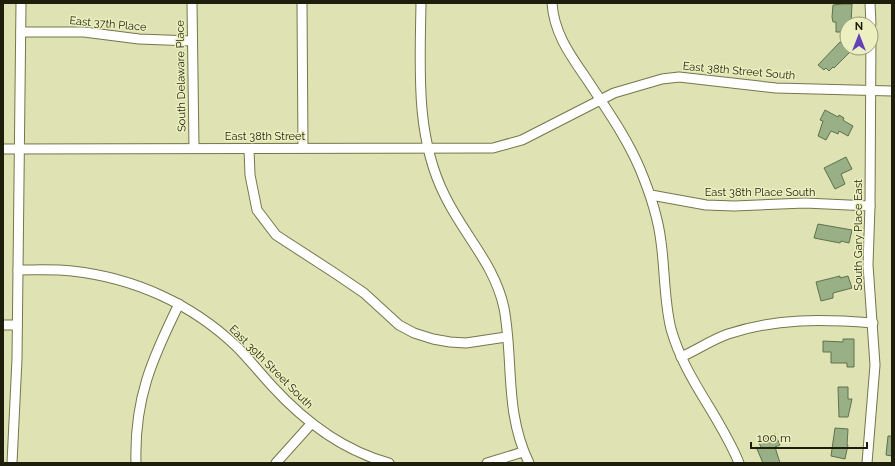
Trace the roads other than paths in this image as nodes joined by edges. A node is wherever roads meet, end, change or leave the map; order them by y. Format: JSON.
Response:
{"nodes":[{"id":1,"x":21,"y":3,"type":"edge"},
{"id":2,"x":192,"y":3,"type":"edge"},
{"id":3,"x":302,"y":3,"type":"edge"},
{"id":4,"x":421,"y":3,"type":"edge"},
{"id":5,"x":552,"y":3,"type":"edge"},
{"id":6,"x":870,"y":3,"type":"edge"},
{"id":7,"x":871,"y":16,"type":"edge"},
{"id":8,"x":21,"y":32,"type":"junction"},
{"id":9,"x":192,"y":41,"type":"junction"},
{"id":10,"x":871,"y":56,"type":"edge"},
{"id":11,"x":871,"y":91,"type":"junction"},
{"id":12,"x":892,"y":91,"type":"edge"},
{"id":13,"x":601,"y":101,"type":"junction"},
{"id":14,"x":525,"y":139,"type":"joint"},
{"id":15,"x":194,"y":148,"type":"junction"},
{"id":16,"x":248,"y":148,"type":"junction"},
{"id":17,"x":303,"y":148,"type":"junction"},
{"id":18,"x":428,"y":148,"type":"junction"},
{"id":19,"x":3,"y":149,"type":"edge"},
{"id":20,"x":19,"y":149,"type":"junction"},
{"id":21,"x":651,"y":195,"type":"junction"},
{"id":22,"x":870,"y":206,"type":"junction"},
{"id":23,"x":18,"y":270,"type":"junction"},
{"id":24,"x":179,"y":304,"type":"junction"},
{"id":25,"x":873,"y":323,"type":"junction"},
{"id":26,"x":17,"y":325,"type":"junction"},
{"id":27,"x":3,"y":326,"type":"edge"},
{"id":28,"x":506,"y":337,"type":"junction"},
{"id":29,"x":681,"y":357,"type":"junction"},
{"id":30,"x":311,"y":424,"type":"junction"},
{"id":31,"x":523,"y":452,"type":"junction"},
{"id":32,"x":12,"y":463,"type":"edge"},
{"id":33,"x":136,"y":463,"type":"edge"},
{"id":34,"x":276,"y":463,"type":"edge"},
{"id":35,"x":389,"y":463,"type":"edge"},
{"id":36,"x":487,"y":463,"type":"edge"},
{"id":37,"x":529,"y":463,"type":"edge"},
{"id":38,"x":739,"y":463,"type":"edge"},
{"id":39,"x":867,"y":463,"type":"edge"}],
"edges":[{"from":1,"to":8,"type":"street"},
{"from":2,"to":9,"type":"street","name":"South Delaware Place"},
{"from":3,"to":17,"type":"street"},
{"from":4,"to":18,"type":"street"},
{"from":5,"to":13,"type":"street"},
{"from":6,"to":7,"type":"street"},
{"from":8,"to":9,"type":"street","name":"East 37th Place"},
{"from":8,"to":20,"type":"street"},
{"from":9,"to":15,"type":"street","name":"South Delaware Place"},
{"from":10,"to":11,"type":"street","name":"South Gary Place East"},
{"from":11,"to":12,"type":"street","name":"East 38th Street South"},
{"from":11,"to":13,"type":"street","name":"East 38th Street South"},
{"from":11,"to":22,"type":"street","name":"South Gary Place East"},
{"from":13,"to":14,"type":"street","name":"East 38th Street South"},
{"from":13,"to":21,"type":"street"},
{"from":14,"to":18,"type":"street","name":"East 38th Street"},
{"from":15,"to":16,"type":"street","name":"East 38th Street"},
{"from":15,"to":20,"type":"street","name":"East 38th Street"},
{"from":16,"to":17,"type":"street","name":"East 38th Street"},
{"from":16,"to":28,"type":"street"},
{"from":17,"to":18,"type":"street","name":"East 38th Street"},
{"from":18,"to":28,"type":"street"},
{"from":19,"to":20,"type":"street","name":"East 38th Street"},
{"from":20,"to":23,"type":"street"},
{"from":21,"to":22,"type":"street","name":"East 38th Place South"},
{"from":21,"to":29,"type":"street"},
{"from":22,"to":25,"type":"street","name":"South Gary Place East"},
{"from":23,"to":24,"type":"street","name":"East 39th Street South"},
{"from":23,"to":26,"type":"street"},
{"from":24,"to":30,"type":"street","name":"East 39th Street South"},
{"from":24,"to":33,"type":"street"},
{"from":25,"to":29,"type":"street"},
{"from":25,"to":39,"type":"street","name":"South Gary Place East"},
{"from":26,"to":27,"type":"street"},
{"from":26,"to":32,"type":"street"},
{"from":28,"to":31,"type":"street"},
{"from":29,"to":38,"type":"street"},
{"from":30,"to":34,"type":"street"},
{"from":30,"to":35,"type":"street","name":"East 39th Street South"},
{"from":31,"to":36,"type":"street"},
{"from":31,"to":37,"type":"street"}]}
